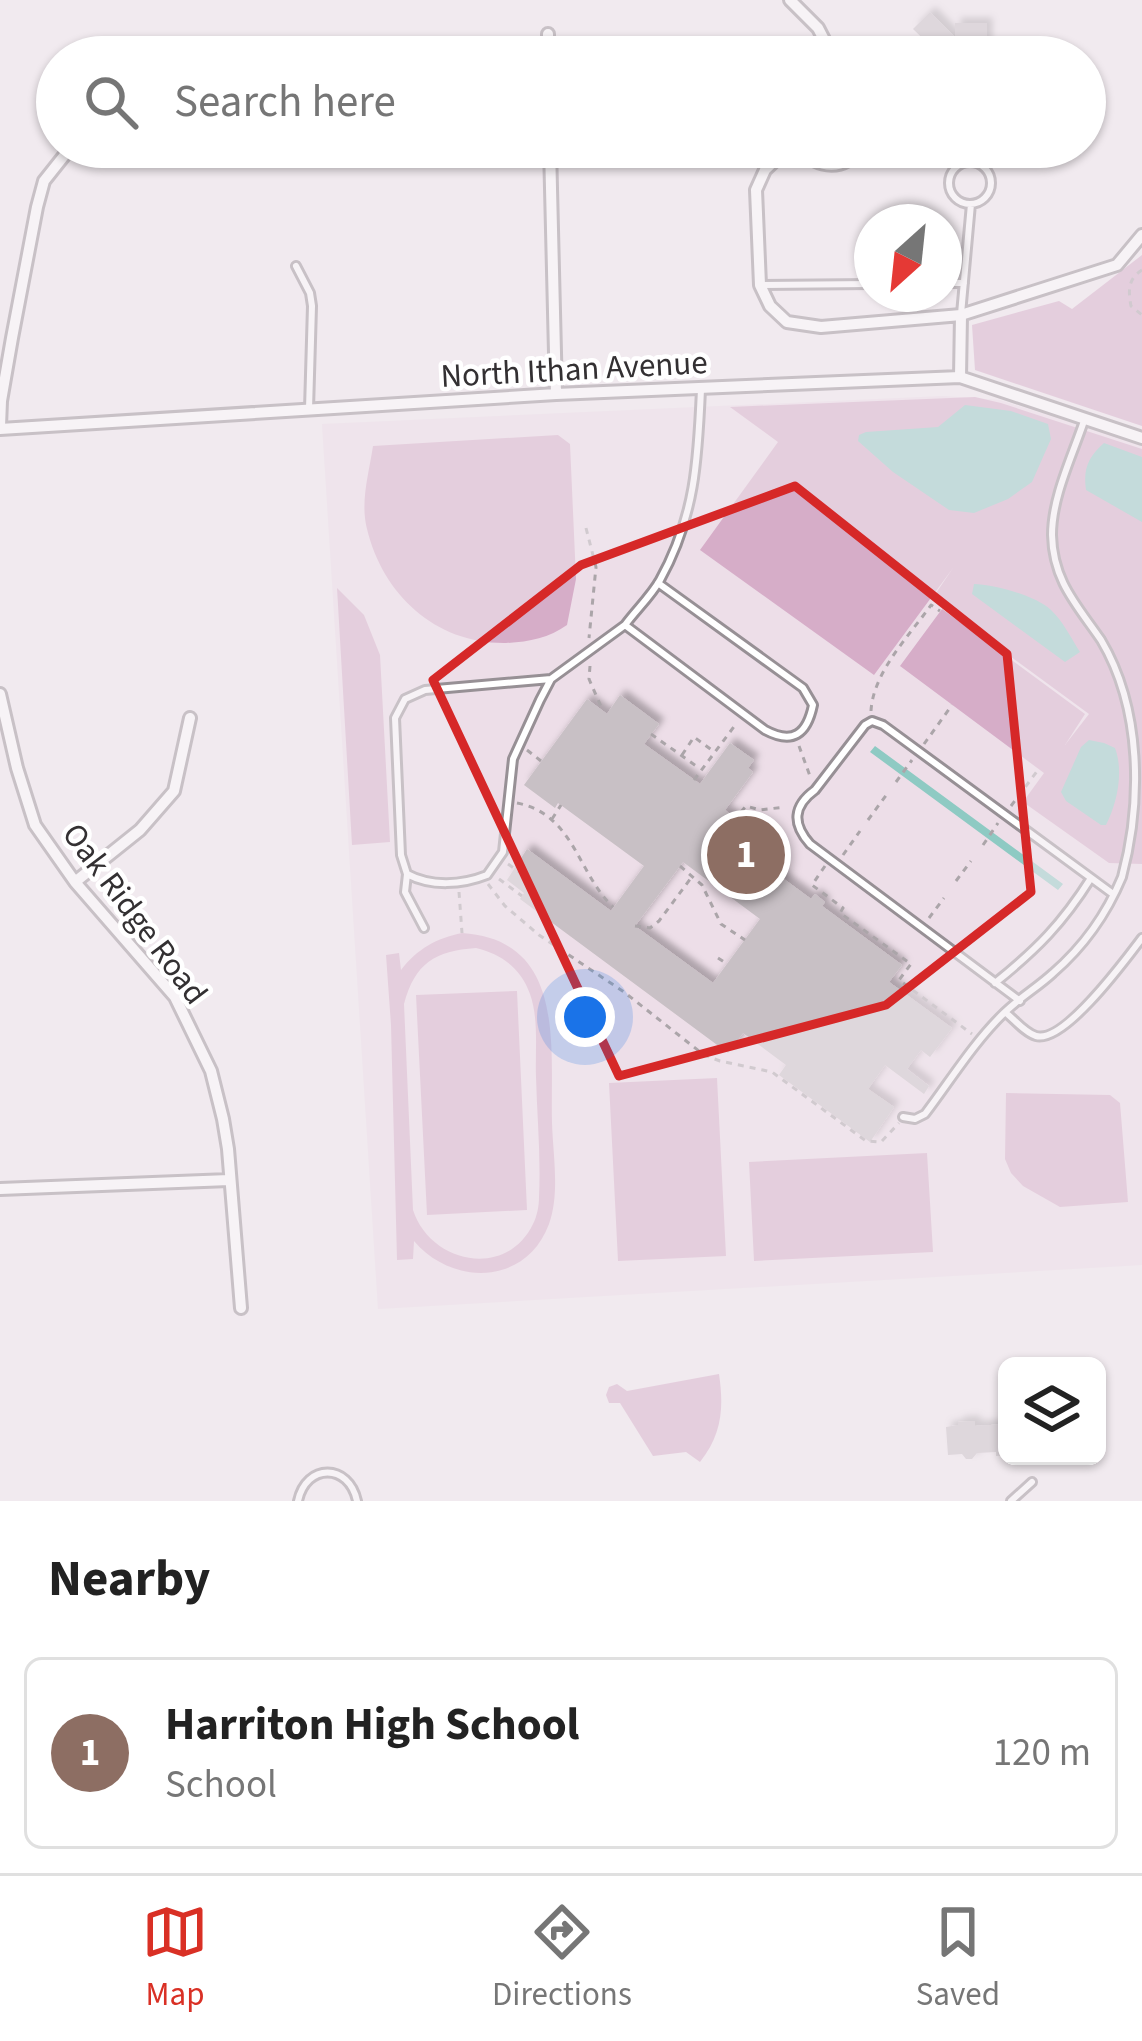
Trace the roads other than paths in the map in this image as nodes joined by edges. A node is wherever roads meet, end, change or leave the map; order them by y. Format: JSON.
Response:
{"nodes":[{"id":1,"x":790,"y":0,"type":"edge"},
{"id":2,"x":822,"y":36,"type":"edge"},
{"id":3,"x":54,"y":168,"type":"edge"},
{"id":4,"x":551,"y":168,"type":"edge"},
{"id":5,"x":767,"y":168,"type":"edge"},
{"id":6,"x":957,"y":168,"type":"edge"},
{"id":7,"x":984,"y":168,"type":"edge"},
{"id":8,"x":970,"y":204,"type":"junction"},
{"id":9,"x":1142,"y":235,"type":"edge"},
{"id":10,"x":296,"y":266,"type":"dead end"},
{"id":11,"x":964,"y":283,"type":"joint"},
{"id":12,"x":854,"y":284,"type":"edge"},
{"id":13,"x":760,"y":285,"type":"junction"},
{"id":14,"x":961,"y":315,"type":"junction"},
{"id":15,"x":960,"y":377,"type":"junction"},
{"id":16,"x":701,"y":389,"type":"junction"},
{"id":17,"x":556,"y":394,"type":"junction"},
{"id":18,"x":309,"y":410,"type":"junction"},
{"id":19,"x":1085,"y":418,"type":"junction"},
{"id":20,"x":0,"y":427,"type":"edge"},
{"id":21,"x":1142,"y":438,"type":"edge"},
{"id":22,"x":658,"y":583,"type":"junction"},
{"id":23,"x":625,"y":625,"type":"junction"},
{"id":24,"x":551,"y":679,"type":"junction"},
{"id":25,"x":0,"y":694,"type":"edge"},
{"id":26,"x":190,"y":718,"type":"dead end"},
{"id":27,"x":17,"y":768,"type":"junction"},
{"id":28,"x":0,"y":774,"type":"edge"},
{"id":29,"x":1132,"y":844,"type":"junction"},
{"id":30,"x":1142,"y":851,"type":"edge"},
{"id":31,"x":407,"y":874,"type":"junction"},
{"id":32,"x":1091,"y":878,"type":"junction"},
{"id":33,"x":75,"y":882,"type":"junction"},
{"id":34,"x":1113,"y":894,"type":"junction"},
{"id":35,"x":424,"y":928,"type":"dead end"},
{"id":36,"x":1142,"y":938,"type":"edge"},
{"id":37,"x":995,"y":983,"type":"junction"},
{"id":38,"x":1020,"y":1001,"type":"junction"},
{"id":39,"x":1005,"y":1012,"type":"junction"},
{"id":40,"x":903,"y":1117,"type":"road end"},
{"id":41,"x":229,"y":1180,"type":"junction"},
{"id":42,"x":0,"y":1190,"type":"edge"},
{"id":43,"x":241,"y":1308,"type":"dead end"},
{"id":44,"x":1032,"y":1482,"type":"dead end"},
{"id":45,"x":298,"y":1501,"type":"edge"},
{"id":46,"x":357,"y":1501,"type":"edge"},
{"id":47,"x":1011,"y":1501,"type":"edge"}],
"edges":[{"from":1,"to":2,"type":"street"},
{"from":3,"to":20,"type":"street"},
{"from":4,"to":17,"type":"street"},
{"from":5,"to":13,"type":"street"},
{"from":6,"to":8,"type":"lane"},
{"from":7,"to":8,"type":"lane"},
{"from":8,"to":11,"type":"lane"},
{"from":9,"to":14,"type":"street"},
{"from":10,"to":18,"type":"lane"},
{"from":11,"to":14,"type":"lane"},
{"from":12,"to":13,"type":"lane"},
{"from":13,"to":14,"type":"street"},
{"from":14,"to":15,"type":"street"},
{"from":15,"to":16,"type":"street","name":"North Ithan Avenue"},
{"from":15,"to":19,"type":"street","name":"North Ithan Avenue"},
{"from":16,"to":17,"type":"street","name":"North Ithan Avenue"},
{"from":16,"to":22,"type":"lane"},
{"from":17,"to":18,"type":"street","name":"North Ithan Avenue"},
{"from":18,"to":20,"type":"street","name":"North Ithan Avenue"},
{"from":19,"to":21,"type":"street","name":"North Ithan Avenue"},
{"from":19,"to":29,"type":"lane"},
{"from":22,"to":23,"type":"lane"},
{"from":22,"to":23,"type":"lane"},
{"from":23,"to":24,"type":"lane"},
{"from":24,"to":31,"type":"lane"},
{"from":24,"to":31,"type":"lane"},
{"from":25,"to":27,"type":"street","name":"Oak Ridge Road"},
{"from":26,"to":33,"type":"street"},
{"from":27,"to":28,"type":"street"},
{"from":27,"to":33,"type":"street","name":"Oak Ridge Road"},
{"from":29,"to":30,"type":"lane"},
{"from":29,"to":34,"type":"lane"},
{"from":31,"to":35,"type":"lane"},
{"from":32,"to":34,"type":"lane"},
{"from":32,"to":37,"type":"lane"},
{"from":32,"to":37,"type":"lane"},
{"from":33,"to":41,"type":"street","name":"Oak Ridge Road"},
{"from":34,"to":38,"type":"lane"},
{"from":36,"to":39,"type":"lane"},
{"from":37,"to":38,"type":"lane"},
{"from":38,"to":39,"type":"lane"},
{"from":39,"to":40,"type":"lane"},
{"from":41,"to":42,"type":"street"},
{"from":41,"to":43,"type":"street","name":"Oak Ridge Road"},
{"from":44,"to":47,"type":"lane"},
{"from":45,"to":46,"type":"lane"}]}
